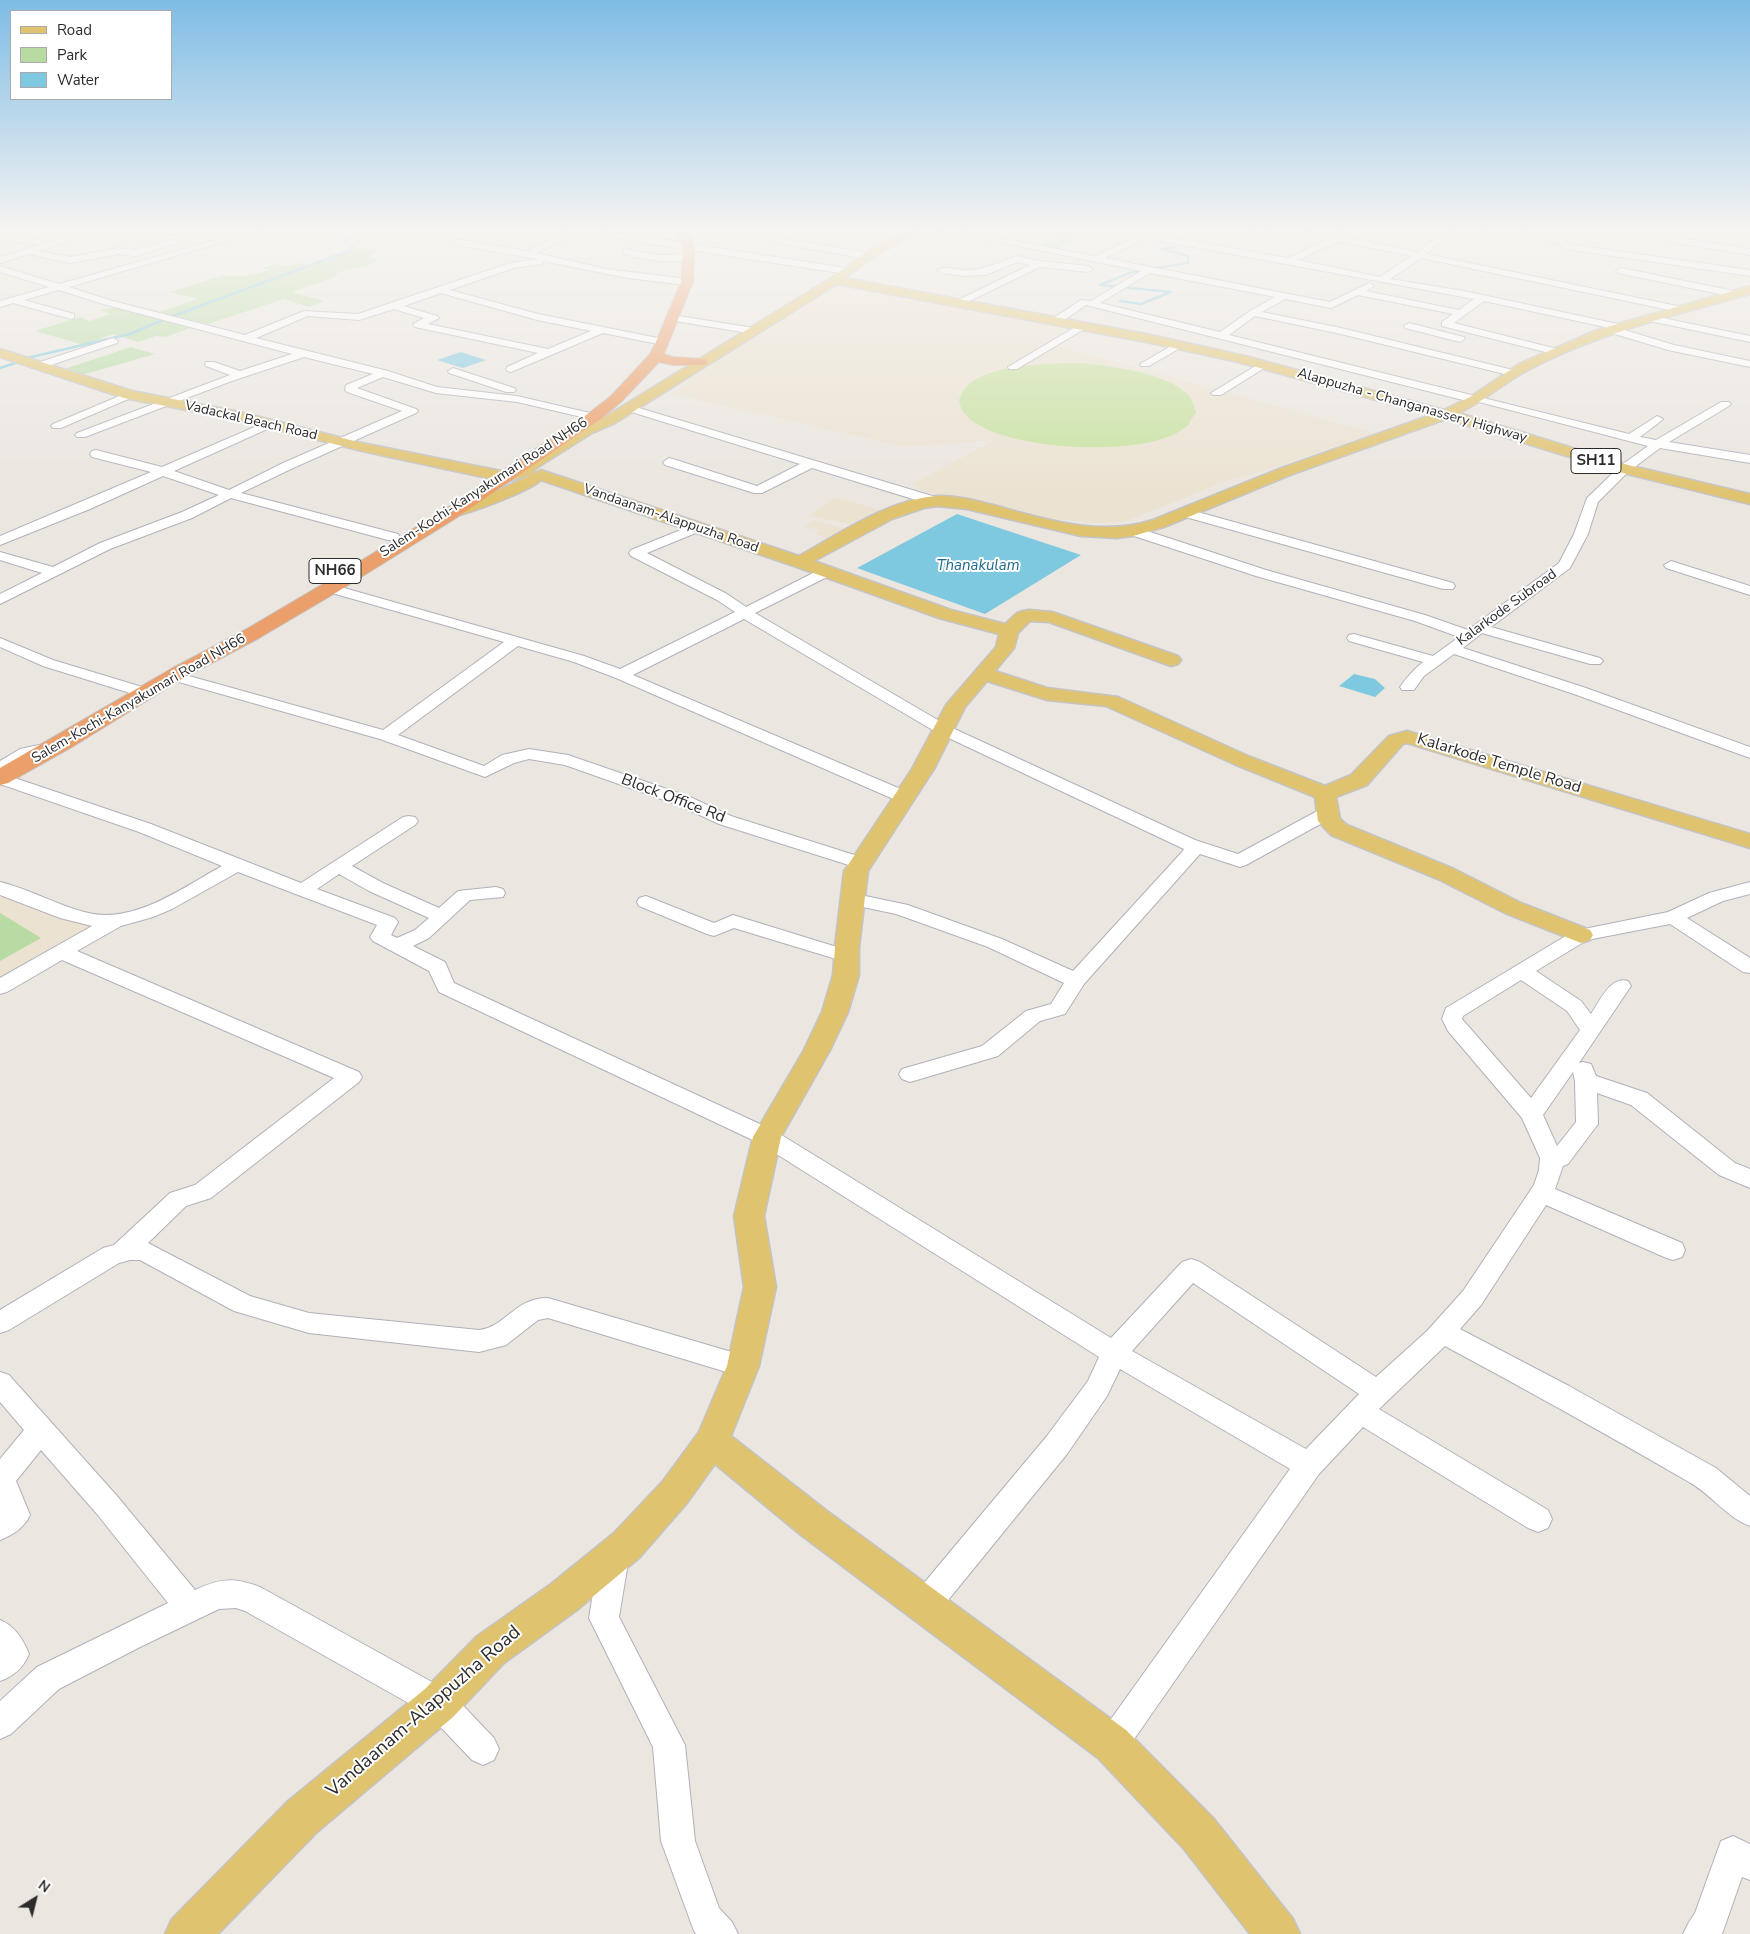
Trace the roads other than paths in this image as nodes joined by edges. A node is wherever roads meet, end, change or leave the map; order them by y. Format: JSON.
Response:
{"nodes":[{"id":1,"x":171,"y":318,"type":"edge"},
{"id":2,"x":297,"y":318,"type":"edge"},
{"id":3,"x":433,"y":318,"type":"edge"},
{"id":4,"x":543,"y":318,"type":"edge"},
{"id":5,"x":672,"y":318,"type":"edge"},
{"id":6,"x":674,"y":318,"type":"edge"},
{"id":7,"x":774,"y":318,"type":"edge"},
{"id":8,"x":1041,"y":318,"type":"edge"},
{"id":9,"x":1060,"y":318,"type":"edge"},
{"id":10,"x":1149,"y":318,"type":"edge"},
{"id":11,"x":1246,"y":318,"type":"edge"},
{"id":12,"x":1279,"y":318,"type":"edge"},
{"id":13,"x":1453,"y":318,"type":"edge"},
{"id":14,"x":1570,"y":318,"type":"edge"},
{"id":15,"x":1648,"y":318,"type":"edge"},
{"id":16,"x":1649,"y":318,"type":"edge"},
{"id":17,"x":1056,"y":321,"type":"junction"},
{"id":18,"x":1082,"y":326,"type":"junction"},
{"id":19,"x":1409,"y":326,"type":"dead end"},
{"id":20,"x":1613,"y":328,"type":"junction"},
{"id":21,"x":601,"y":330,"type":"junction"},
{"id":22,"x":754,"y":331,"type":"junction"},
{"id":23,"x":1341,"y":331,"type":"junction"},
{"id":24,"x":1400,"y":334,"type":"dead end"},
{"id":25,"x":1221,"y":336,"type":"junction"},
{"id":26,"x":246,"y":338,"type":"junction"},
{"id":27,"x":1750,"y":339,"type":"edge"},
{"id":28,"x":112,"y":341,"type":"dead end"},
{"id":29,"x":1516,"y":341,"type":"junction"},
{"id":30,"x":1473,"y":343,"type":"dead end"},
{"id":31,"x":1178,"y":344,"type":"junction"},
{"id":32,"x":660,"y":349,"type":"junction"},
{"id":33,"x":547,"y":352,"type":"junction"},
{"id":34,"x":1557,"y":352,"type":"junction"},
{"id":35,"x":0,"y":353,"type":"edge"},
{"id":36,"x":303,"y":354,"type":"junction"},
{"id":37,"x":1296,"y":354,"type":"junction"},
{"id":38,"x":1520,"y":356,"type":"dead end"},
{"id":39,"x":1538,"y":360,"type":"junction"},
{"id":40,"x":701,"y":362,"type":"junction"},
{"id":41,"x":210,"y":364,"type":"dead end"},
{"id":42,"x":1145,"y":364,"type":"dead end"},
{"id":43,"x":1262,"y":364,"type":"junction"},
{"id":44,"x":1750,"y":364,"type":"edge"},
{"id":45,"x":38,"y":366,"type":"junction"},
{"id":46,"x":1013,"y":367,"type":"dead end"},
{"id":47,"x":511,"y":368,"type":"dead end"},
{"id":48,"x":261,"y":369,"type":"junction"},
{"id":49,"x":453,"y":371,"type":"dead end"},
{"id":50,"x":1513,"y":373,"type":"junction"},
{"id":51,"x":276,"y":374,"type":"dead end"},
{"id":52,"x":383,"y":374,"type":"junction"},
{"id":53,"x":240,"y":376,"type":"junction"},
{"id":54,"x":1217,"y":393,"type":"dead end"},
{"id":55,"x":129,"y":394,"type":"junction"},
{"id":56,"x":518,"y":399,"type":"junction"},
{"id":57,"x":1476,"y":399,"type":"junction"},
{"id":58,"x":168,"y":402,"type":"junction"},
{"id":59,"x":1725,"y":404,"type":"dead end"},
{"id":60,"x":629,"y":408,"type":"junction"},
{"id":61,"x":586,"y":415,"type":"junction"},
{"id":62,"x":1444,"y":415,"type":"junction"},
{"id":63,"x":1657,"y":419,"type":"dead end"},
{"id":64,"x":610,"y":420,"type":"junction"},
{"id":65,"x":270,"y":424,"type":"junction"},
{"id":66,"x":57,"y":426,"type":"dead end"},
{"id":67,"x":81,"y":436,"type":"dead end"},
{"id":68,"x":1631,"y":438,"type":"junction"},
{"id":69,"x":342,"y":442,"type":"junction"},
{"id":70,"x":1658,"y":444,"type":"junction"},
{"id":71,"x":1750,"y":445,"type":"edge"},
{"id":72,"x":96,"y":454,"type":"dead end"},
{"id":73,"x":1737,"y":457,"type":"junction"},
{"id":74,"x":1750,"y":459,"type":"edge"},
{"id":75,"x":669,"y":462,"type":"dead end"},
{"id":76,"x":812,"y":463,"type":"junction"},
{"id":77,"x":1624,"y":469,"type":"junction"},
{"id":78,"x":161,"y":471,"type":"junction"},
{"id":79,"x":534,"y":473,"type":"junction"},
{"id":80,"x":500,"y":475,"type":"junction"},
{"id":81,"x":229,"y":494,"type":"junction"},
{"id":82,"x":1750,"y":499,"type":"edge"},
{"id":83,"x":934,"y":501,"type":"junction"},
{"id":84,"x":1187,"y":513,"type":"junction"},
{"id":85,"x":450,"y":514,"type":"junction"},
{"id":86,"x":698,"y":527,"type":"junction"},
{"id":87,"x":1133,"y":531,"type":"junction"},
{"id":88,"x":393,"y":537,"type":"junction"},
{"id":89,"x":0,"y":541,"type":"edge"},
{"id":90,"x":0,"y":556,"type":"edge"},
{"id":91,"x":800,"y":562,"type":"junction"},
{"id":92,"x":1672,"y":565,"type":"dead end"},
{"id":93,"x":55,"y":572,"type":"junction"},
{"id":94,"x":826,"y":572,"type":"junction"},
{"id":95,"x":1448,"y":586,"type":"dead end"},
{"id":96,"x":330,"y":588,"type":"junction"},
{"id":97,"x":1750,"y":591,"type":"edge"},
{"id":98,"x":0,"y":600,"type":"edge"},
{"id":99,"x":745,"y":614,"type":"junction"},
{"id":100,"x":1008,"y":631,"type":"junction"},
{"id":101,"x":1473,"y":631,"type":"junction"},
{"id":102,"x":1354,"y":638,"type":"dead end"},
{"id":103,"x":514,"y":641,"type":"junction"},
{"id":104,"x":0,"y":642,"type":"edge"},
{"id":105,"x":1452,"y":649,"type":"junction"},
{"id":106,"x":1171,"y":660,"type":"dead end"},
{"id":107,"x":1435,"y":661,"type":"junction"},
{"id":108,"x":1595,"y":661,"type":"dead end"},
{"id":109,"x":176,"y":674,"type":"junction"},
{"id":110,"x":985,"y":674,"type":"junction"},
{"id":111,"x":621,"y":675,"type":"junction"},
{"id":112,"x":1408,"y":687,"type":"dead end"},
{"id":113,"x":146,"y":693,"type":"junction"},
{"id":114,"x":942,"y":729,"type":"junction"},
{"id":115,"x":386,"y":736,"type":"junction"},
{"id":116,"x":64,"y":742,"type":"junction"},
{"id":117,"x":1750,"y":753,"type":"edge"},
{"id":118,"x":0,"y":768,"type":"edge"},
{"id":119,"x":0,"y":778,"type":"edge"},
{"id":120,"x":904,"y":797,"type":"junction"},
{"id":121,"x":1326,"y":804,"type":"junction"},
{"id":122,"x":409,"y":821,"type":"dead end"},
{"id":123,"x":1750,"y":841,"type":"edge"},
{"id":124,"x":1189,"y":844,"type":"junction"},
{"id":125,"x":861,"y":863,"type":"junction"},
{"id":126,"x":237,"y":865,"type":"junction"},
{"id":127,"x":339,"y":866,"type":"junction"},
{"id":128,"x":0,"y":888,"type":"edge"},
{"id":129,"x":1750,"y":888,"type":"edge"},
{"id":130,"x":302,"y":890,"type":"junction"},
{"id":131,"x":496,"y":893,"type":"dead end"},
{"id":132,"x":851,"y":899,"type":"junction"},
{"id":133,"x":646,"y":902,"type":"dead end"},
{"id":134,"x":440,"y":916,"type":"junction"},
{"id":135,"x":1673,"y":917,"type":"junction"},
{"id":136,"x":114,"y":922,"type":"junction"},
{"id":137,"x":1581,"y":935,"type":"junction"},
{"id":138,"x":397,"y":946,"type":"junction"},
{"id":139,"x":61,"y":952,"type":"junction"},
{"id":140,"x":846,"y":956,"type":"junction"},
{"id":141,"x":1750,"y":967,"type":"edge"},
{"id":142,"x":1521,"y":971,"type":"junction"},
{"id":143,"x":1076,"y":980,"type":"junction"},
{"id":144,"x":1621,"y":986,"type":"dead end"},
{"id":145,"x":0,"y":987,"type":"edge"},
{"id":146,"x":1591,"y":1030,"type":"junction"},
{"id":147,"x":1578,"y":1048,"type":"junction"},
{"id":148,"x":910,"y":1074,"type":"dead end"},
{"id":149,"x":1586,"y":1081,"type":"junction"},
{"id":150,"x":1532,"y":1114,"type":"junction"},
{"id":151,"x":767,"y":1137,"type":"junction"},
{"id":152,"x":1551,"y":1158,"type":"junction"},
{"id":153,"x":1750,"y":1179,"type":"edge"},
{"id":154,"x":1541,"y":1193,"type":"junction"},
{"id":155,"x":1673,"y":1250,"type":"dead end"},
{"id":156,"x":122,"y":1252,"type":"junction"},
{"id":157,"x":0,"y":1323,"type":"edge"},
{"id":158,"x":1442,"y":1332,"type":"junction"},
{"id":159,"x":1114,"y":1353,"type":"junction"},
{"id":160,"x":743,"y":1366,"type":"junction"},
{"id":161,"x":0,"y":1384,"type":"edge"},
{"id":162,"x":1369,"y":1402,"type":"junction"},
{"id":163,"x":40,"y":1431,"type":"junction"},
{"id":164,"x":712,"y":1441,"type":"junction"},
{"id":165,"x":1309,"y":1466,"type":"junction"},
{"id":166,"x":1750,"y":1513,"type":"edge"},
{"id":167,"x":1538,"y":1519,"type":"dead end"},
{"id":168,"x":0,"y":1527,"type":"edge"},
{"id":169,"x":615,"y":1555,"type":"junction"},
{"id":170,"x":925,"y":1605,"type":"junction"},
{"id":171,"x":190,"y":1607,"type":"junction"},
{"id":172,"x":0,"y":1635,"type":"edge"},
{"id":173,"x":0,"y":1666,"type":"edge"},
{"id":174,"x":439,"y":1703,"type":"junction"},
{"id":175,"x":0,"y":1723,"type":"edge"},
{"id":176,"x":1112,"y":1744,"type":"junction"},
{"id":177,"x":483,"y":1749,"type":"dead end"},
{"id":178,"x":1750,"y":1863,"type":"edge"},
{"id":179,"x":202,"y":1928,"type":"edge"},
{"id":180,"x":720,"y":1934,"type":"edge"},
{"id":181,"x":1278,"y":1934,"type":"edge"},
{"id":182,"x":1701,"y":1934,"type":"edge"}],
"edges":[{"from":1,"to":26,"type":"street"},
{"from":2,"to":26,"type":"street"},
{"from":3,"to":33,"type":"street"},
{"from":4,"to":21,"type":"street"},
{"from":5,"to":32,"type":"highway","name":"Salem-Kochi-Kanyakumari Road NH66","number":"NH66"},
{"from":6,"to":22,"type":"street"},
{"from":7,"to":22,"type":"main road"},
{"from":8,"to":17,"type":"main road","name":"Alappuzha - Changanassery Highway","number":"SH11"},
{"from":9,"to":17,"type":"street"},
{"from":10,"to":25,"type":"street"},
{"from":11,"to":25,"type":"street"},
{"from":12,"to":23,"type":"street"},
{"from":13,"to":29,"type":"street"},
{"from":14,"to":20,"type":"street"},
{"from":15,"to":20,"type":"main road"},
{"from":16,"to":27,"type":"street"},
{"from":17,"to":18,"type":"main road","name":"Alappuzha - Changanassery Highway","number":"SH11"},
{"from":18,"to":31,"type":"main road","name":"Alappuzha - Changanassery Highway","number":"SH11"},
{"from":18,"to":46,"type":"street"},
{"from":19,"to":30,"type":"street"},
{"from":20,"to":34,"type":"main road"},
{"from":20,"to":44,"type":"street"},
{"from":21,"to":32,"type":"street"},
{"from":21,"to":33,"type":"street"},
{"from":22,"to":40,"type":"main road"},
{"from":23,"to":37,"type":"street"},
{"from":23,"to":50,"type":"street"},
{"from":24,"to":29,"type":"street"},
{"from":25,"to":37,"type":"street"},
{"from":26,"to":36,"type":"street"},
{"from":28,"to":45,"type":"street"},
{"from":29,"to":34,"type":"street"},
{"from":31,"to":42,"type":"street"},
{"from":31,"to":43,"type":"main road","name":"Alappuzha - Changanassery Highway","number":"SH11"},
{"from":32,"to":40,"type":"highway"},
{"from":32,"to":61,"type":"highway","number":"NH66"},
{"from":32,"to":80,"type":"highway","name":"Salem-Kochi-Kanyakumari Road NH66","number":"NH66"},
{"from":33,"to":47,"type":"street"},
{"from":34,"to":39,"type":"main road"},
{"from":35,"to":45,"type":"main road","name":"Vadackal Beach Road"},
{"from":36,"to":48,"type":"street"},
{"from":36,"to":52,"type":"street"},
{"from":37,"to":57,"type":"street"},
{"from":38,"to":39,"type":"street"},
{"from":39,"to":50,"type":"main road"},
{"from":40,"to":60,"type":"main road"},
{"from":41,"to":53,"type":"street"},
{"from":43,"to":54,"type":"street"},
{"from":43,"to":62,"type":"main road","name":"Alappuzha - Changanassery Highway","number":"SH11"},
{"from":45,"to":55,"type":"main road","name":"Vadackal Beach Road"},
{"from":48,"to":51,"type":"street"},
{"from":48,"to":53,"type":"street"},
{"from":49,"to":56,"type":"street"},
{"from":50,"to":57,"type":"main road"},
{"from":52,"to":56,"type":"street"},
{"from":52,"to":69,"type":"street"},
{"from":53,"to":58,"type":"street"},
{"from":55,"to":58,"type":"main road","name":"Vadackal Beach Road"},
{"from":55,"to":66,"type":"street"},
{"from":56,"to":61,"type":"street"},
{"from":57,"to":62,"type":"main road"},
{"from":57,"to":68,"type":"street"},
{"from":58,"to":65,"type":"main road","name":"Vadackal Beach Road"},
{"from":58,"to":67,"type":"street"},
{"from":59,"to":70,"type":"street","name":"Kalarkode Subroad"},
{"from":60,"to":64,"type":"main road"},
{"from":60,"to":76,"type":"street"},
{"from":61,"to":80,"type":"highway","number":"NH66"},
{"from":62,"to":77,"type":"main road","name":"Alappuzha - Changanassery Highway","number":"SH11"},
{"from":62,"to":84,"type":"main road"},
{"from":63,"to":68,"type":"street"},
{"from":64,"to":79,"type":"main road"},
{"from":64,"to":79,"type":"main road"},
{"from":65,"to":69,"type":"main road","name":"Vadackal Beach Road"},
{"from":65,"to":78,"type":"street"},
{"from":68,"to":70,"type":"street"},
{"from":69,"to":80,"type":"main road","name":"Vadackal Beach Road"},
{"from":69,"to":81,"type":"street"},
{"from":70,"to":73,"type":"street"},
{"from":70,"to":77,"type":"street","name":"Kalarkode Subroad"},
{"from":71,"to":73,"type":"street"},
{"from":72,"to":78,"type":"street"},
{"from":73,"to":74,"type":"street"},
{"from":75,"to":76,"type":"street"},
{"from":76,"to":83,"type":"street"},
{"from":77,"to":82,"type":"main road","name":"Alappuzha - Changanassery Highway","number":"SH11"},
{"from":77,"to":101,"type":"street","name":"Kalarkode Subroad"},
{"from":78,"to":81,"type":"street"},
{"from":78,"to":89,"type":"street"},
{"from":79,"to":80,"type":"main road"},
{"from":79,"to":85,"type":"main road"},
{"from":79,"to":86,"type":"main road","name":"Vandaanam-Alappuzha Road"},
{"from":80,"to":85,"type":"highway","name":"Salem-Kochi-Kanyakumari Road NH66","number":"NH66"},
{"from":80,"to":88,"type":"highway","number":"NH66"},
{"from":81,"to":88,"type":"street"},
{"from":81,"to":93,"type":"street"},
{"from":83,"to":87,"type":"main road"},
{"from":83,"to":91,"type":"main road"},
{"from":84,"to":87,"type":"main road"},
{"from":84,"to":95,"type":"street"},
{"from":85,"to":96,"type":"highway","name":"Salem-Kochi-Kanyakumari Road NH66","number":"NH66"},
{"from":86,"to":91,"type":"main road","name":"Vandaanam-Alappuzha Road"},
{"from":86,"to":99,"type":"street"},
{"from":87,"to":101,"type":"street"},
{"from":88,"to":109,"type":"highway","number":"NH66"},
{"from":90,"to":93,"type":"street"},
{"from":91,"to":94,"type":"main road","name":"Vandaanam-Alappuzha Road"},
{"from":92,"to":97,"type":"street"},
{"from":93,"to":98,"type":"street"},
{"from":94,"to":99,"type":"street"},
{"from":94,"to":100,"type":"main road","name":"Vandaanam-Alappuzha Road"},
{"from":96,"to":103,"type":"street"},
{"from":96,"to":109,"type":"highway","name":"Salem-Kochi-Kanyakumari Road NH66","number":"NH66"},
{"from":99,"to":111,"type":"street"},
{"from":99,"to":114,"type":"street"},
{"from":100,"to":106,"type":"main road"},
{"from":100,"to":110,"type":"main road","name":"Vandaanam-Alappuzha Road"},
{"from":101,"to":105,"type":"street","name":"Kalarkode Subroad"},
{"from":101,"to":108,"type":"street"},
{"from":102,"to":107,"type":"street"},
{"from":103,"to":111,"type":"street"},
{"from":103,"to":115,"type":"street"},
{"from":104,"to":113,"type":"street"},
{"from":105,"to":107,"type":"street","name":"Kalarkode Subroad"},
{"from":105,"to":117,"type":"street"},
{"from":107,"to":112,"type":"street","name":"Kalarkode Subroad"},
{"from":109,"to":113,"type":"highway","name":"Salem-Kochi-Kanyakumari Road NH66","number":"NH66"},
{"from":109,"to":115,"type":"street"},
{"from":110,"to":114,"type":"main road","name":"Vandaanam-Alappuzha Road"},
{"from":110,"to":121,"type":"main road"},
{"from":111,"to":120,"type":"street"},
{"from":113,"to":116,"type":"highway","name":"Salem-Kochi-Kanyakumari Road NH66","number":"NH66"},
{"from":114,"to":120,"type":"main road","name":"Vandaanam-Alappuzha Road"},
{"from":114,"to":124,"type":"street"},
{"from":115,"to":125,"type":"street","name":"Block Office Rd"},
{"from":116,"to":118,"type":"street"},
{"from":116,"to":119,"type":"highway","name":"Salem-Kochi-Kanyakumari Road NH66","number":"NH66"},
{"from":119,"to":126,"type":"street"},
{"from":120,"to":125,"type":"main road","name":"Vandaanam-Alappuzha Road"},
{"from":121,"to":123,"type":"main road","name":"Kalarkode Temple Road"},
{"from":121,"to":124,"type":"street"},
{"from":121,"to":137,"type":"main road"},
{"from":122,"to":127,"type":"street"},
{"from":124,"to":143,"type":"street"},
{"from":125,"to":132,"type":"main road","name":"Vandaanam-Alappuzha Road"},
{"from":126,"to":130,"type":"street"},
{"from":126,"to":136,"type":"street"},
{"from":127,"to":130,"type":"street"},
{"from":127,"to":134,"type":"street"},
{"from":128,"to":136,"type":"street"},
{"from":129,"to":135,"type":"street"},
{"from":130,"to":138,"type":"street"},
{"from":131,"to":134,"type":"street"},
{"from":132,"to":140,"type":"main road","name":"Vandaanam-Alappuzha Road"},
{"from":132,"to":143,"type":"street"},
{"from":133,"to":140,"type":"street"},
{"from":134,"to":138,"type":"street"},
{"from":135,"to":137,"type":"street"},
{"from":135,"to":141,"type":"street"},
{"from":136,"to":139,"type":"street"},
{"from":137,"to":142,"type":"street"},
{"from":138,"to":151,"type":"street"},
{"from":139,"to":145,"type":"street"},
{"from":139,"to":156,"type":"street"},
{"from":140,"to":151,"type":"main road","name":"Vandaanam-Alappuzha Road"},
{"from":142,"to":146,"type":"street"},
{"from":142,"to":150,"type":"street"},
{"from":143,"to":148,"type":"street"},
{"from":144,"to":146,"type":"street"},
{"from":146,"to":147,"type":"street"},
{"from":147,"to":149,"type":"street"},
{"from":147,"to":150,"type":"street"},
{"from":149,"to":152,"type":"street"},
{"from":149,"to":153,"type":"street"},
{"from":150,"to":152,"type":"street"},
{"from":151,"to":159,"type":"street"},
{"from":151,"to":160,"type":"main road","name":"Vandaanam-Alappuzha Road"},
{"from":152,"to":154,"type":"street"},
{"from":154,"to":155,"type":"street"},
{"from":154,"to":158,"type":"street"},
{"from":156,"to":157,"type":"street"},
{"from":156,"to":160,"type":"street"},
{"from":158,"to":162,"type":"street"},
{"from":158,"to":166,"type":"street"},
{"from":159,"to":162,"type":"street"},
{"from":159,"to":165,"type":"street"},
{"from":159,"to":170,"type":"street"},
{"from":160,"to":164,"type":"main road","name":"Vandaanam-Alappuzha Road"},
{"from":161,"to":163,"type":"street"},
{"from":162,"to":165,"type":"street"},
{"from":162,"to":167,"type":"street"},
{"from":163,"to":168,"type":"street"},
{"from":163,"to":171,"type":"street"},
{"from":164,"to":169,"type":"main road","name":"Vandaanam-Alappuzha Road"},
{"from":164,"to":170,"type":"main road"},
{"from":165,"to":176,"type":"street"},
{"from":169,"to":174,"type":"main road","name":"Vandaanam-Alappuzha Road"},
{"from":169,"to":180,"type":"street"},
{"from":170,"to":176,"type":"main road"},
{"from":171,"to":174,"type":"street"},
{"from":171,"to":175,"type":"street"},
{"from":172,"to":173,"type":"street"},
{"from":174,"to":177,"type":"street"},
{"from":174,"to":179,"type":"main road","name":"Vandaanam-Alappuzha Road"},
{"from":176,"to":181,"type":"main road"},
{"from":178,"to":182,"type":"street"}]}
